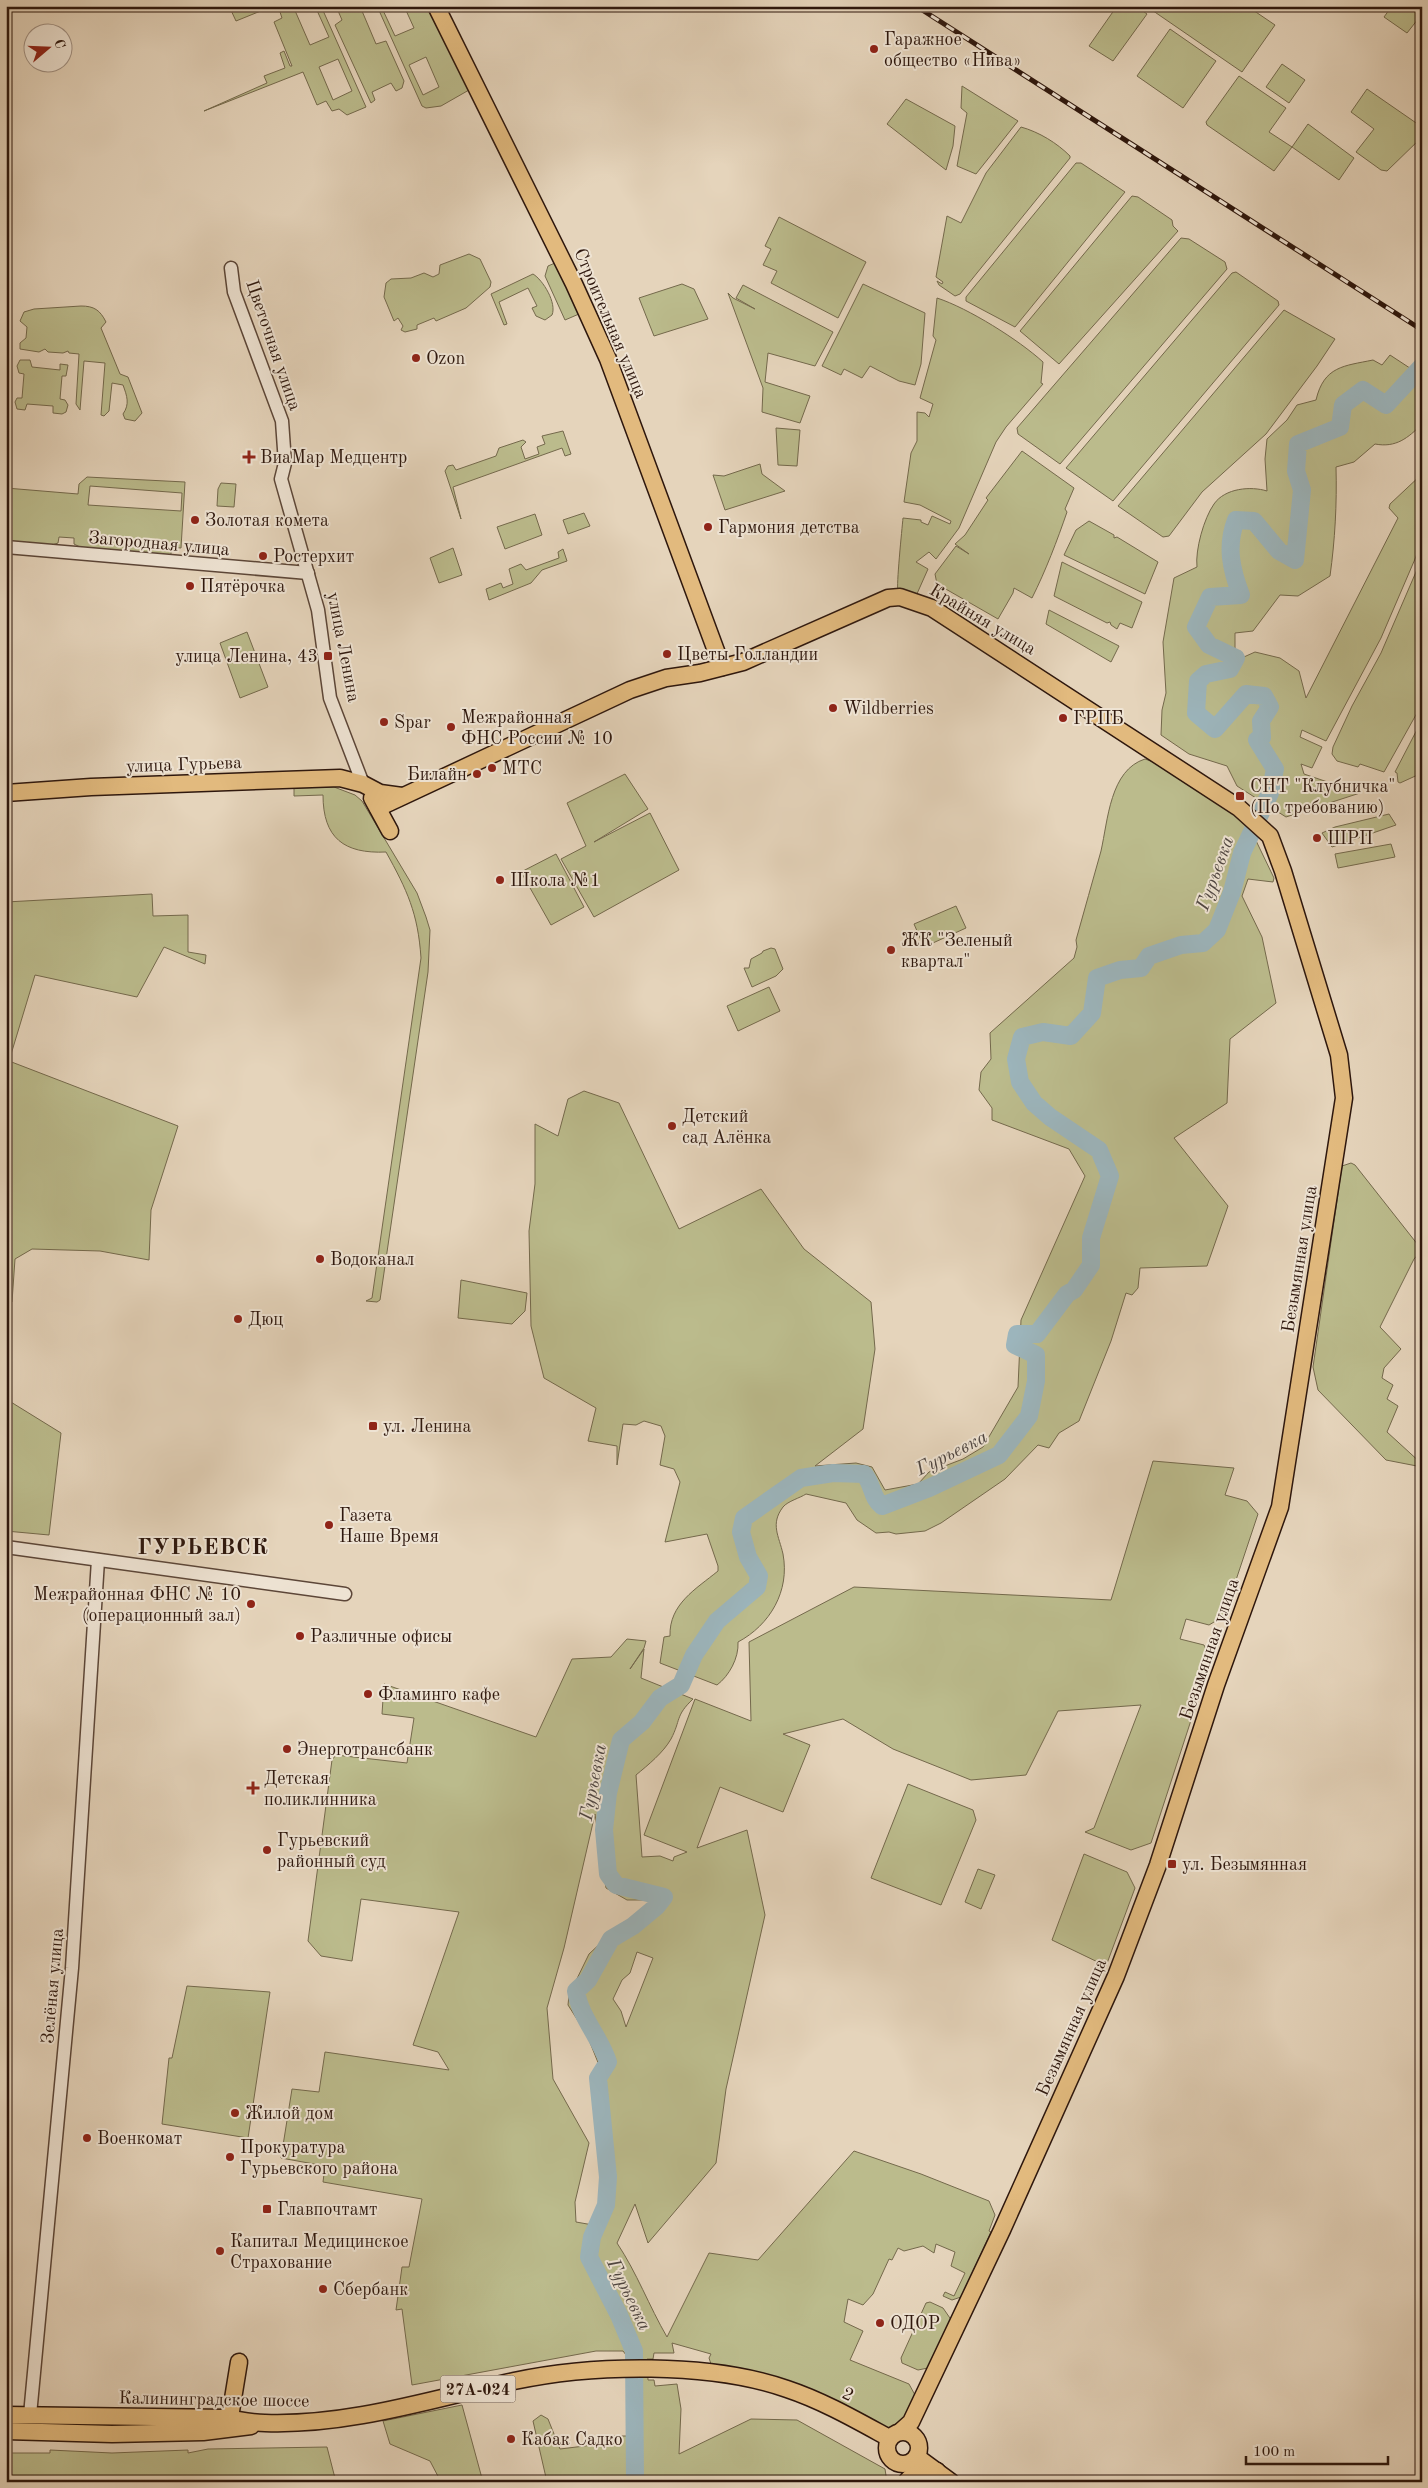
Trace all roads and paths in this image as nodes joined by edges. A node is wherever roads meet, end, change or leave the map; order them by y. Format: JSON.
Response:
{"nodes":[{"id":1,"x":436,"y":6,"type":"edge"},
{"id":2,"x":231,"y":268,"type":"dead end"},
{"id":3,"x":285,"y":462,"type":"joint"},
{"id":4,"x":6,"y":547,"type":"edge"},
{"id":5,"x":308,"y":573,"type":"junction"},
{"id":6,"x":722,"y":667,"type":"junction"},
{"id":7,"x":363,"y":784,"type":"junction"},
{"id":8,"x":6,"y":793,"type":"edge"},
{"id":9,"x":402,"y":796,"type":"junction"},
{"id":10,"x":378,"y":808,"type":"junction"},
{"id":11,"x":1270,"y":836,"type":"joint"},
{"id":12,"x":6,"y":1547,"type":"edge"},
{"id":13,"x":98,"y":1560,"type":"junction"},
{"id":14,"x":345,"y":1594,"type":"dead end"},
{"id":15,"x":239,"y":2362,"type":"dead end"},
{"id":16,"x":788,"y":2389,"type":"joint"},
{"id":17,"x":6,"y":2415,"type":"edge"},
{"id":18,"x":30,"y":2415,"type":"junction"},
{"id":19,"x":241,"y":2417,"type":"junction"},
{"id":20,"x":6,"y":2431,"type":"edge"},
{"id":21,"x":903,"y":2432,"type":"junction"},
{"id":22,"x":911,"y":2461,"type":"junction"},
{"id":23,"x":936,"y":2471,"type":"junction"},
{"id":24,"x":906,"y":2482,"type":"edge"},
{"id":25,"x":951,"y":2482,"type":"edge"}],
"edges":[{"from":1,"to":6,"type":"main road","name":"Строительная улица"},
{"from":2,"to":3,"type":"street","name":"Цветочная улица"},
{"from":3,"to":5,"type":"street","name":"улица Ленина"},
{"from":4,"to":5,"type":"street","name":"Загородная улица"},
{"from":5,"to":7,"type":"street","name":"улица Ленина"},
{"from":6,"to":9,"type":"main road","name":"Крайняя улица"},
{"from":6,"to":11,"type":"main road","name":"Крайняя улица"},
{"from":7,"to":8,"type":"main road","name":"улица Гурьева"},
{"from":7,"to":9,"type":"main road","name":"улица Гурьева"},
{"from":7,"to":10,"type":"main road","name":"улица Ленина"},
{"from":9,"to":10,"type":"main road","name":"Крайняя улица"},
{"from":9,"to":10,"type":"main road","name":"улица Ленина"},
{"from":11,"to":21,"type":"main road","name":"Безымянная улица"},
{"from":12,"to":13,"type":"street"},
{"from":13,"to":14,"type":"street"},
{"from":13,"to":18,"type":"street","name":"Зелёная улица"},
{"from":15,"to":19,"type":"main road"},
{"from":16,"to":19,"type":"main road","name":"Калининградское шоссе","number":"27А-024"},
{"from":16,"to":21,"type":"main road","name":"2"},
{"from":17,"to":18,"type":"main road","name":"Калининградское шоссе","number":"27А-024"},
{"from":18,"to":19,"type":"main road","name":"Калининградское шоссе","number":"27А-024"},
{"from":19,"to":20,"type":"main road","number":"27А-024"},
{"from":21,"to":22,"type":"main road"},
{"from":21,"to":22,"type":"main road"},
{"from":22,"to":23,"type":"main road"},
{"from":22,"to":24,"type":"main road"},
{"from":23,"to":24,"type":"main road"},
{"from":23,"to":25,"type":"main road"}]}
